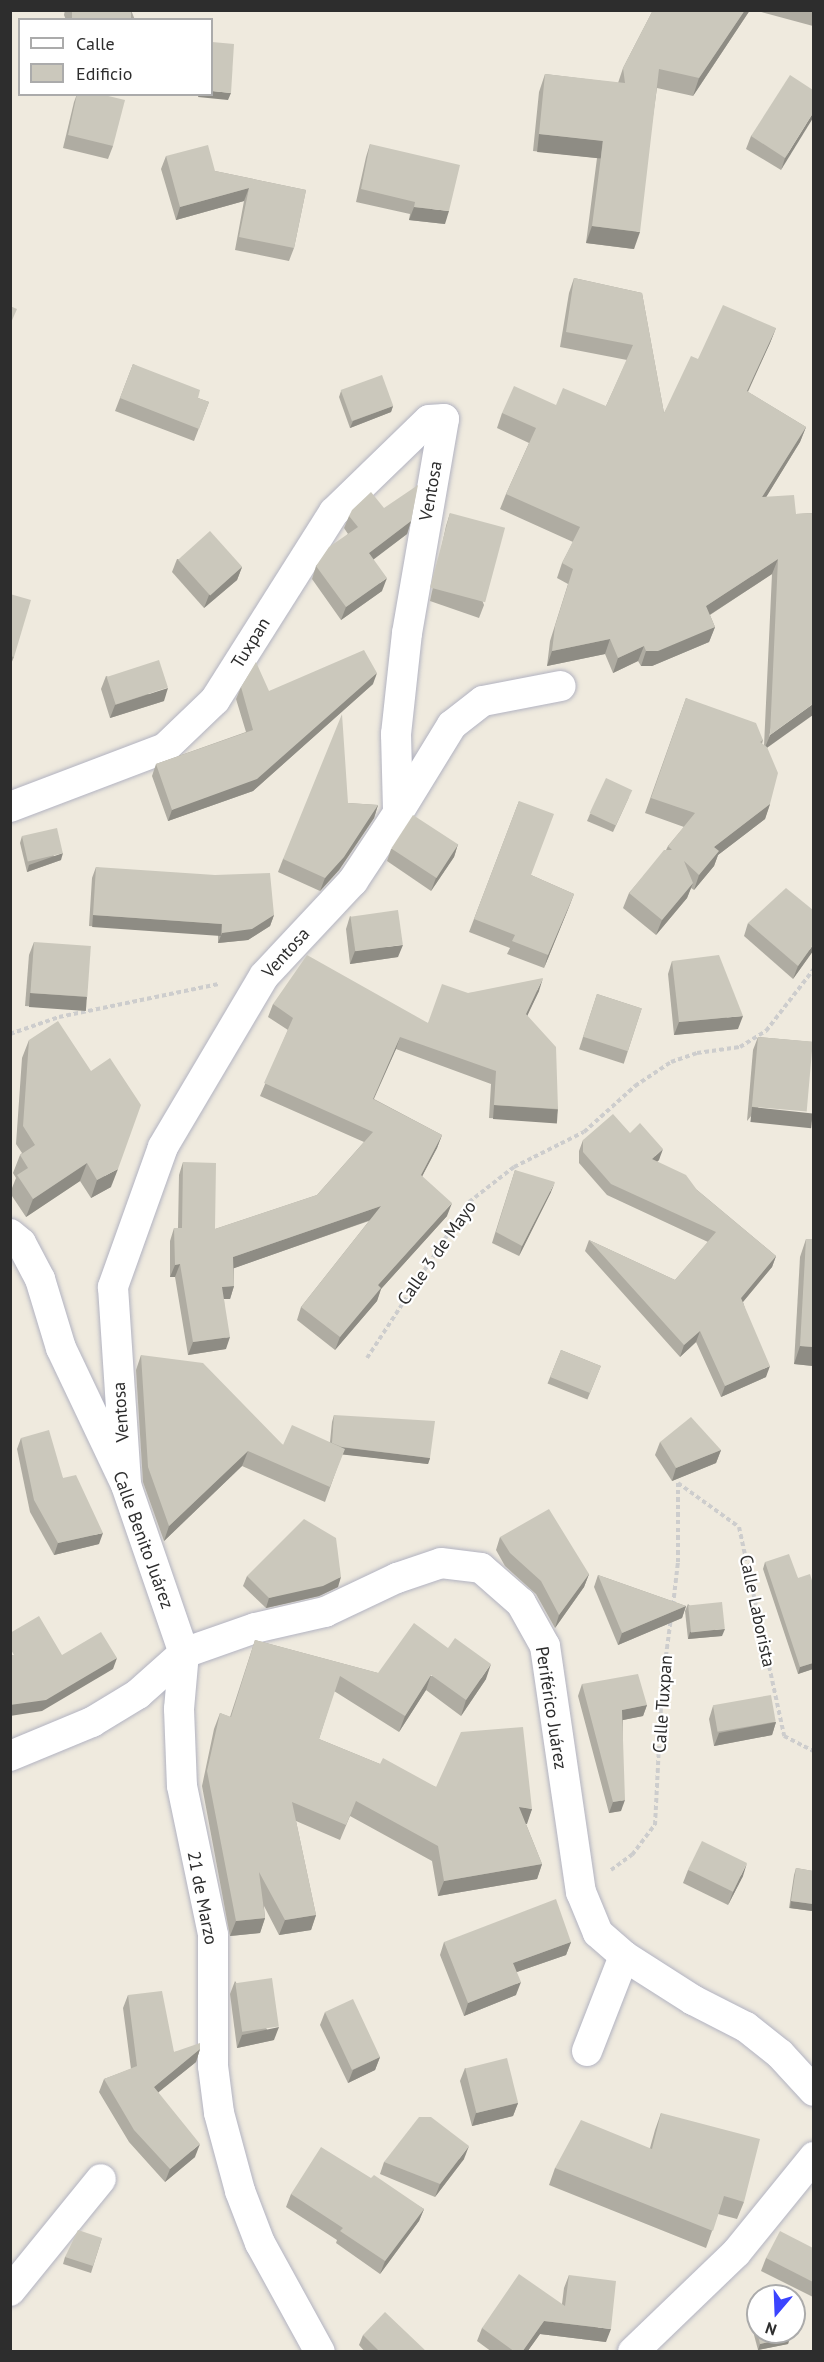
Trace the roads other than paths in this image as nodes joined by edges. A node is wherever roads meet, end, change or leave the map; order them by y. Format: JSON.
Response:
{"nodes":[{"id":1,"x":444,"y":418,"type":"joint"},
{"id":2,"x":561,"y":686,"type":"dead end"},
{"id":3,"x":10,"y":807,"type":"edge"},
{"id":4,"x":398,"y":813,"type":"junction"},
{"id":5,"x":10,"y":1234,"type":"edge"},
{"id":6,"x":126,"y":1485,"type":"junction"},
{"id":7,"x":184,"y":1653,"type":"junction"},
{"id":8,"x":10,"y":1756,"type":"edge"},
{"id":9,"x":624,"y":1956,"type":"junction"},
{"id":10,"x":588,"y":2051,"type":"dead end"},
{"id":11,"x":813,"y":2091,"type":"edge"},
{"id":12,"x":813,"y":2157,"type":"edge"},
{"id":13,"x":101,"y":2179,"type":"dead end"},
{"id":14,"x":10,"y":2291,"type":"edge"},
{"id":15,"x":320,"y":2352,"type":"edge"},
{"id":16,"x":633,"y":2352,"type":"edge"}],
"edges":[{"from":1,"to":3,"type":"street","name":"Tuxpan"},
{"from":1,"to":4,"type":"street","name":"Ventosa"},
{"from":2,"to":4,"type":"street"},
{"from":4,"to":6,"type":"street","name":"Ventosa"},
{"from":5,"to":6,"type":"street","name":"Calle Benito Juárez"},
{"from":6,"to":7,"type":"street","name":"Calle Benito Juárez"},
{"from":7,"to":8,"type":"street","name":"Periférico Juárez"},
{"from":7,"to":9,"type":"street","name":"Periférico Juárez"},
{"from":7,"to":15,"type":"street","name":"21 de Marzo"},
{"from":9,"to":10,"type":"street"},
{"from":9,"to":11,"type":"street","name":"Periférico Juárez"},
{"from":12,"to":16,"type":"street"},
{"from":13,"to":14,"type":"street"}]}
